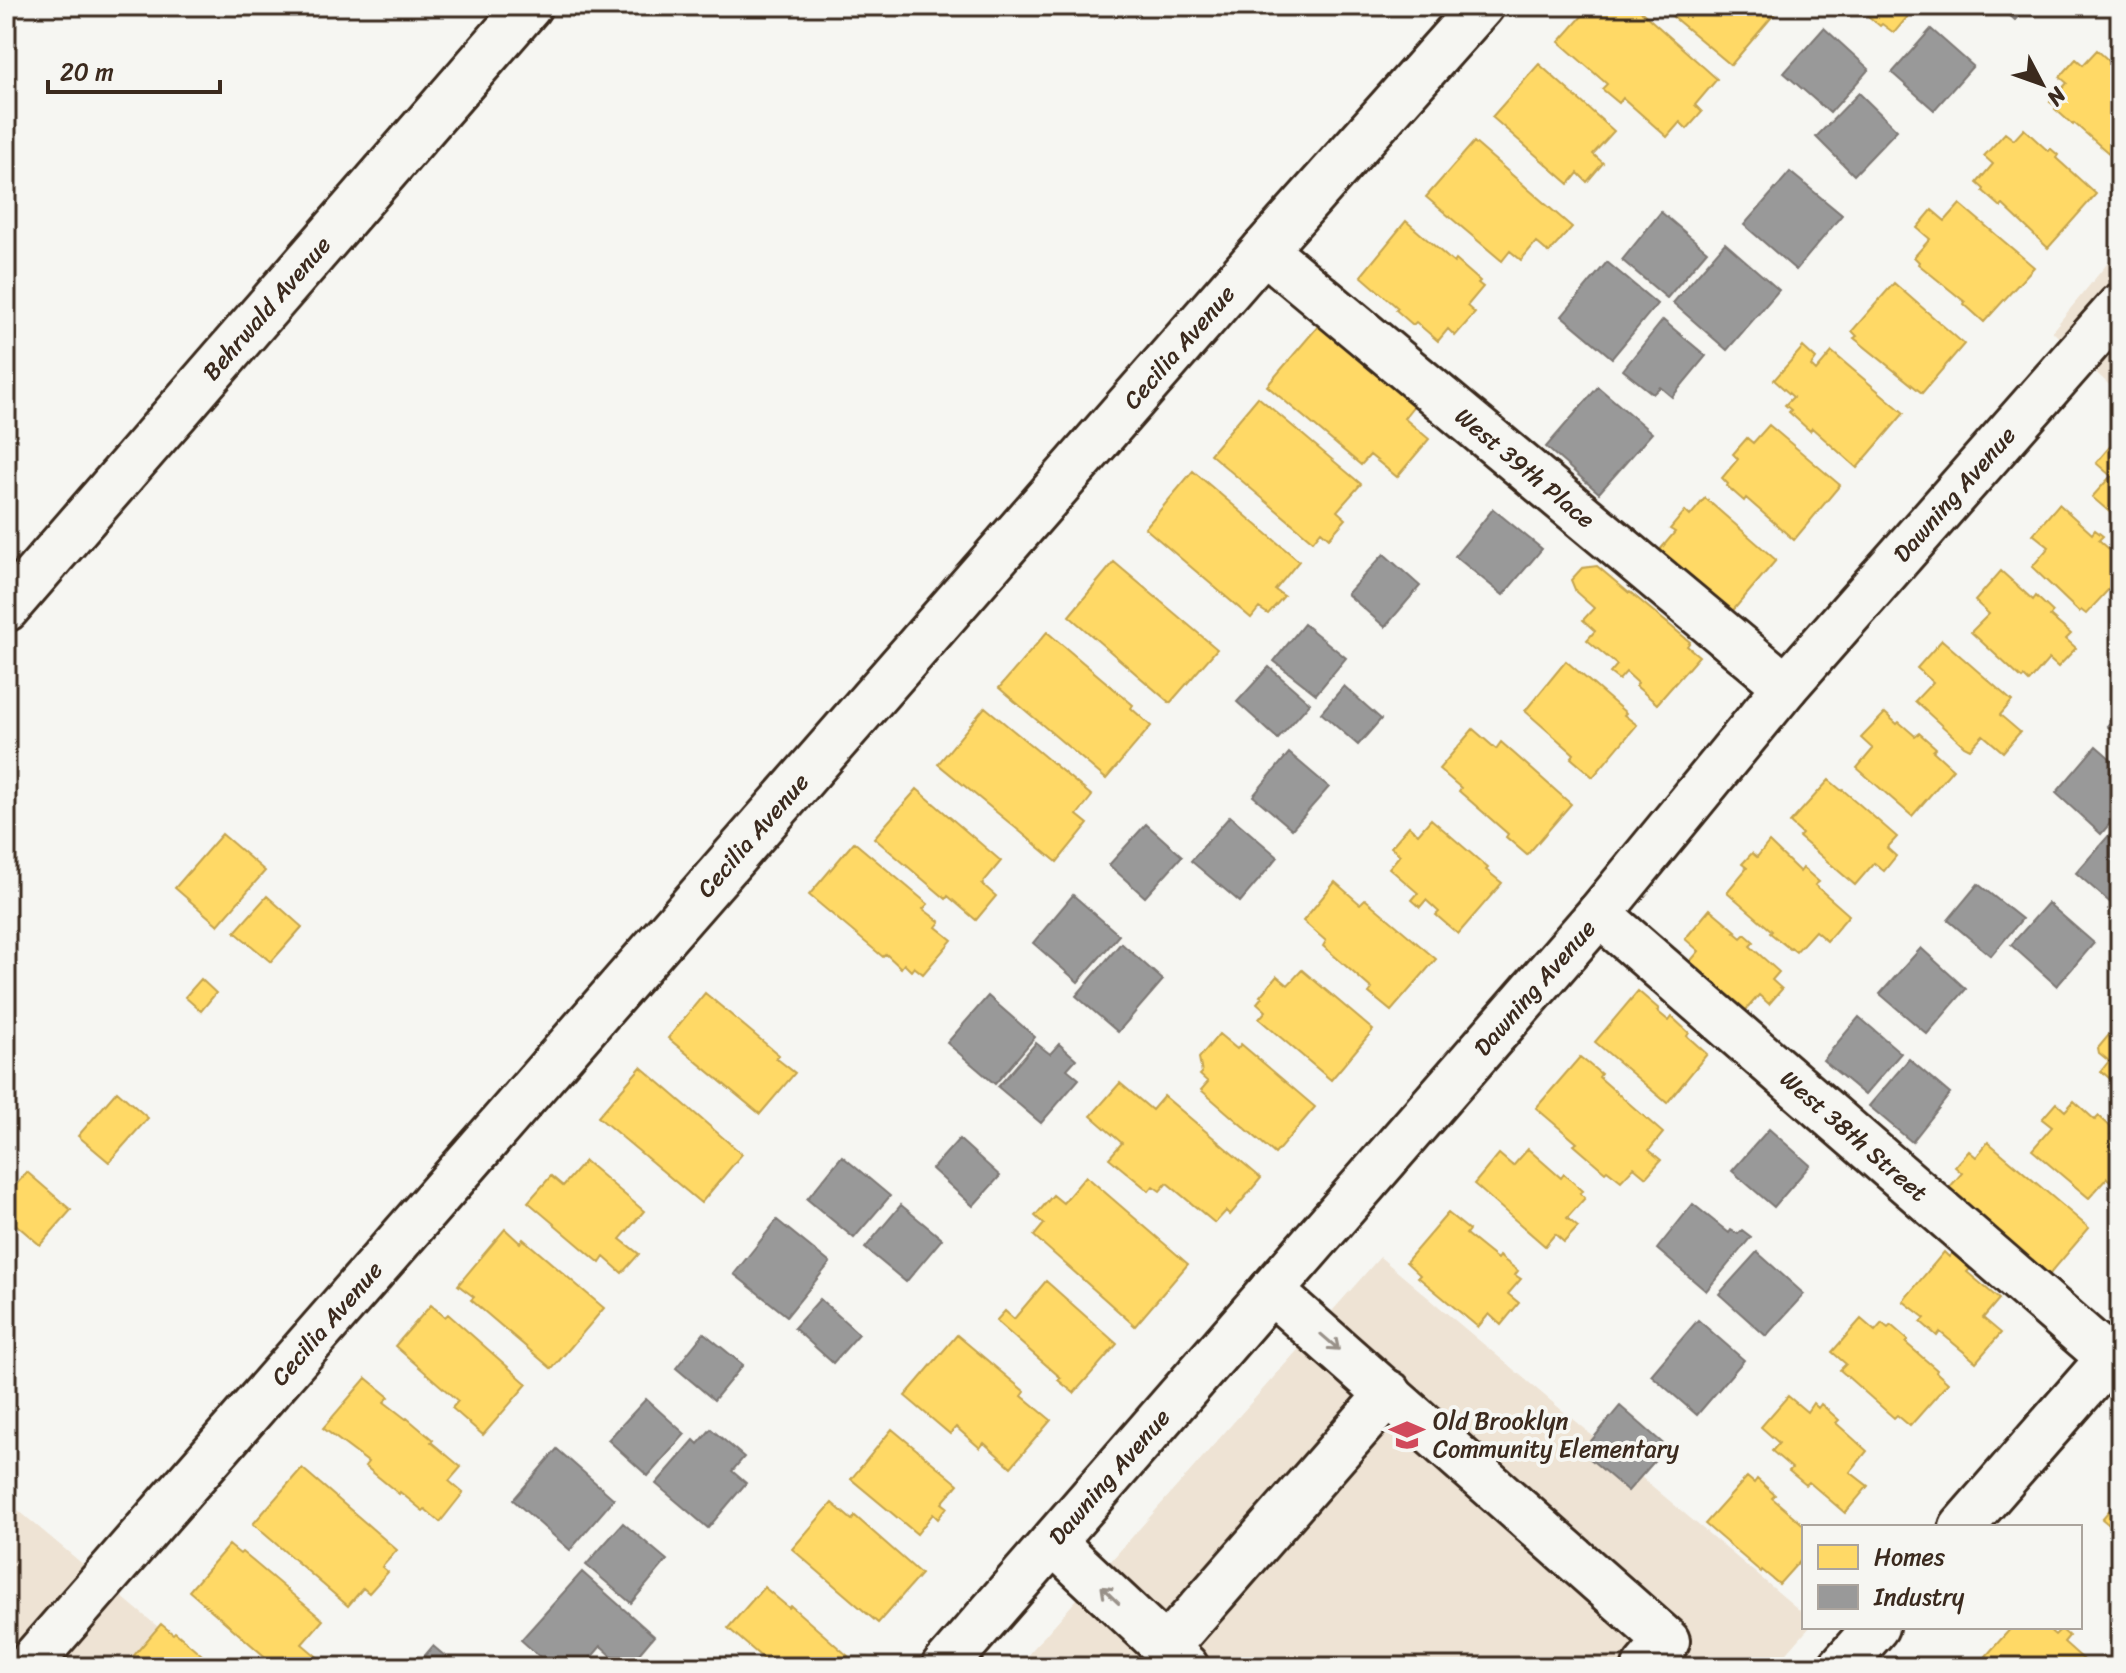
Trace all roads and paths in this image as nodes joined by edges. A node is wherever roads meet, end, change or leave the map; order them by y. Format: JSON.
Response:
{"nodes":[{"id":1,"x":529,"y":6,"type":"edge"},
{"id":2,"x":1481,"y":6,"type":"edge"},
{"id":3,"x":1264,"y":250,"type":"junction"},
{"id":4,"x":2120,"y":306,"type":"edge"},
{"id":5,"x":6,"y":609,"type":"edge"},
{"id":6,"x":1786,"y":686,"type":"junction"},
{"id":7,"x":1599,"y":914,"type":"junction"},
{"id":8,"x":1271,"y":1291,"type":"junction"},
{"id":9,"x":2115,"y":1352,"type":"edge"},
{"id":10,"x":1389,"y":1393,"type":"junction"},
{"id":11,"x":1964,"y":1525,"type":"edge"},
{"id":12,"x":1053,"y":1542,"type":"junction"},
{"id":13,"x":1874,"y":1629,"type":"edge"},
{"id":14,"x":1176,"y":1658,"type":"edge"},
{"id":15,"x":27,"y":1667,"type":"edge"},
{"id":16,"x":944,"y":1667,"type":"edge"},
{"id":17,"x":1645,"y":1667,"type":"edge"},
{"id":18,"x":1841,"y":1667,"type":"edge"}],
"edges":[{"from":1,"to":5,"type":"street","name":"Behrwald Avenue"},
{"from":2,"to":3,"type":"street","name":"Cecilia Avenue"},
{"from":3,"to":6,"type":"street","name":"West 39th Place"},
{"from":3,"to":15,"type":"street","name":"Cecilia Avenue"},
{"from":4,"to":6,"type":"street","name":"Dawning Avenue"},
{"from":6,"to":7,"type":"street","name":"Dawning Avenue"},
{"from":7,"to":8,"type":"street","name":"Dawning Avenue"},
{"from":7,"to":9,"type":"street","name":"West 38th Street"},
{"from":8,"to":10,"type":"street","one_way":true},
{"from":8,"to":12,"type":"street","name":"Dawning Avenue"},
{"from":9,"to":11,"type":"street"},
{"from":10,"to":14,"type":"street"},
{"from":10,"to":17,"type":"street"},
{"from":14,"to":12,"type":"street","one_way":true},
{"from":12,"to":16,"type":"street","name":"Dawning Avenue"},
{"from":13,"to":18,"type":"street"}]}
